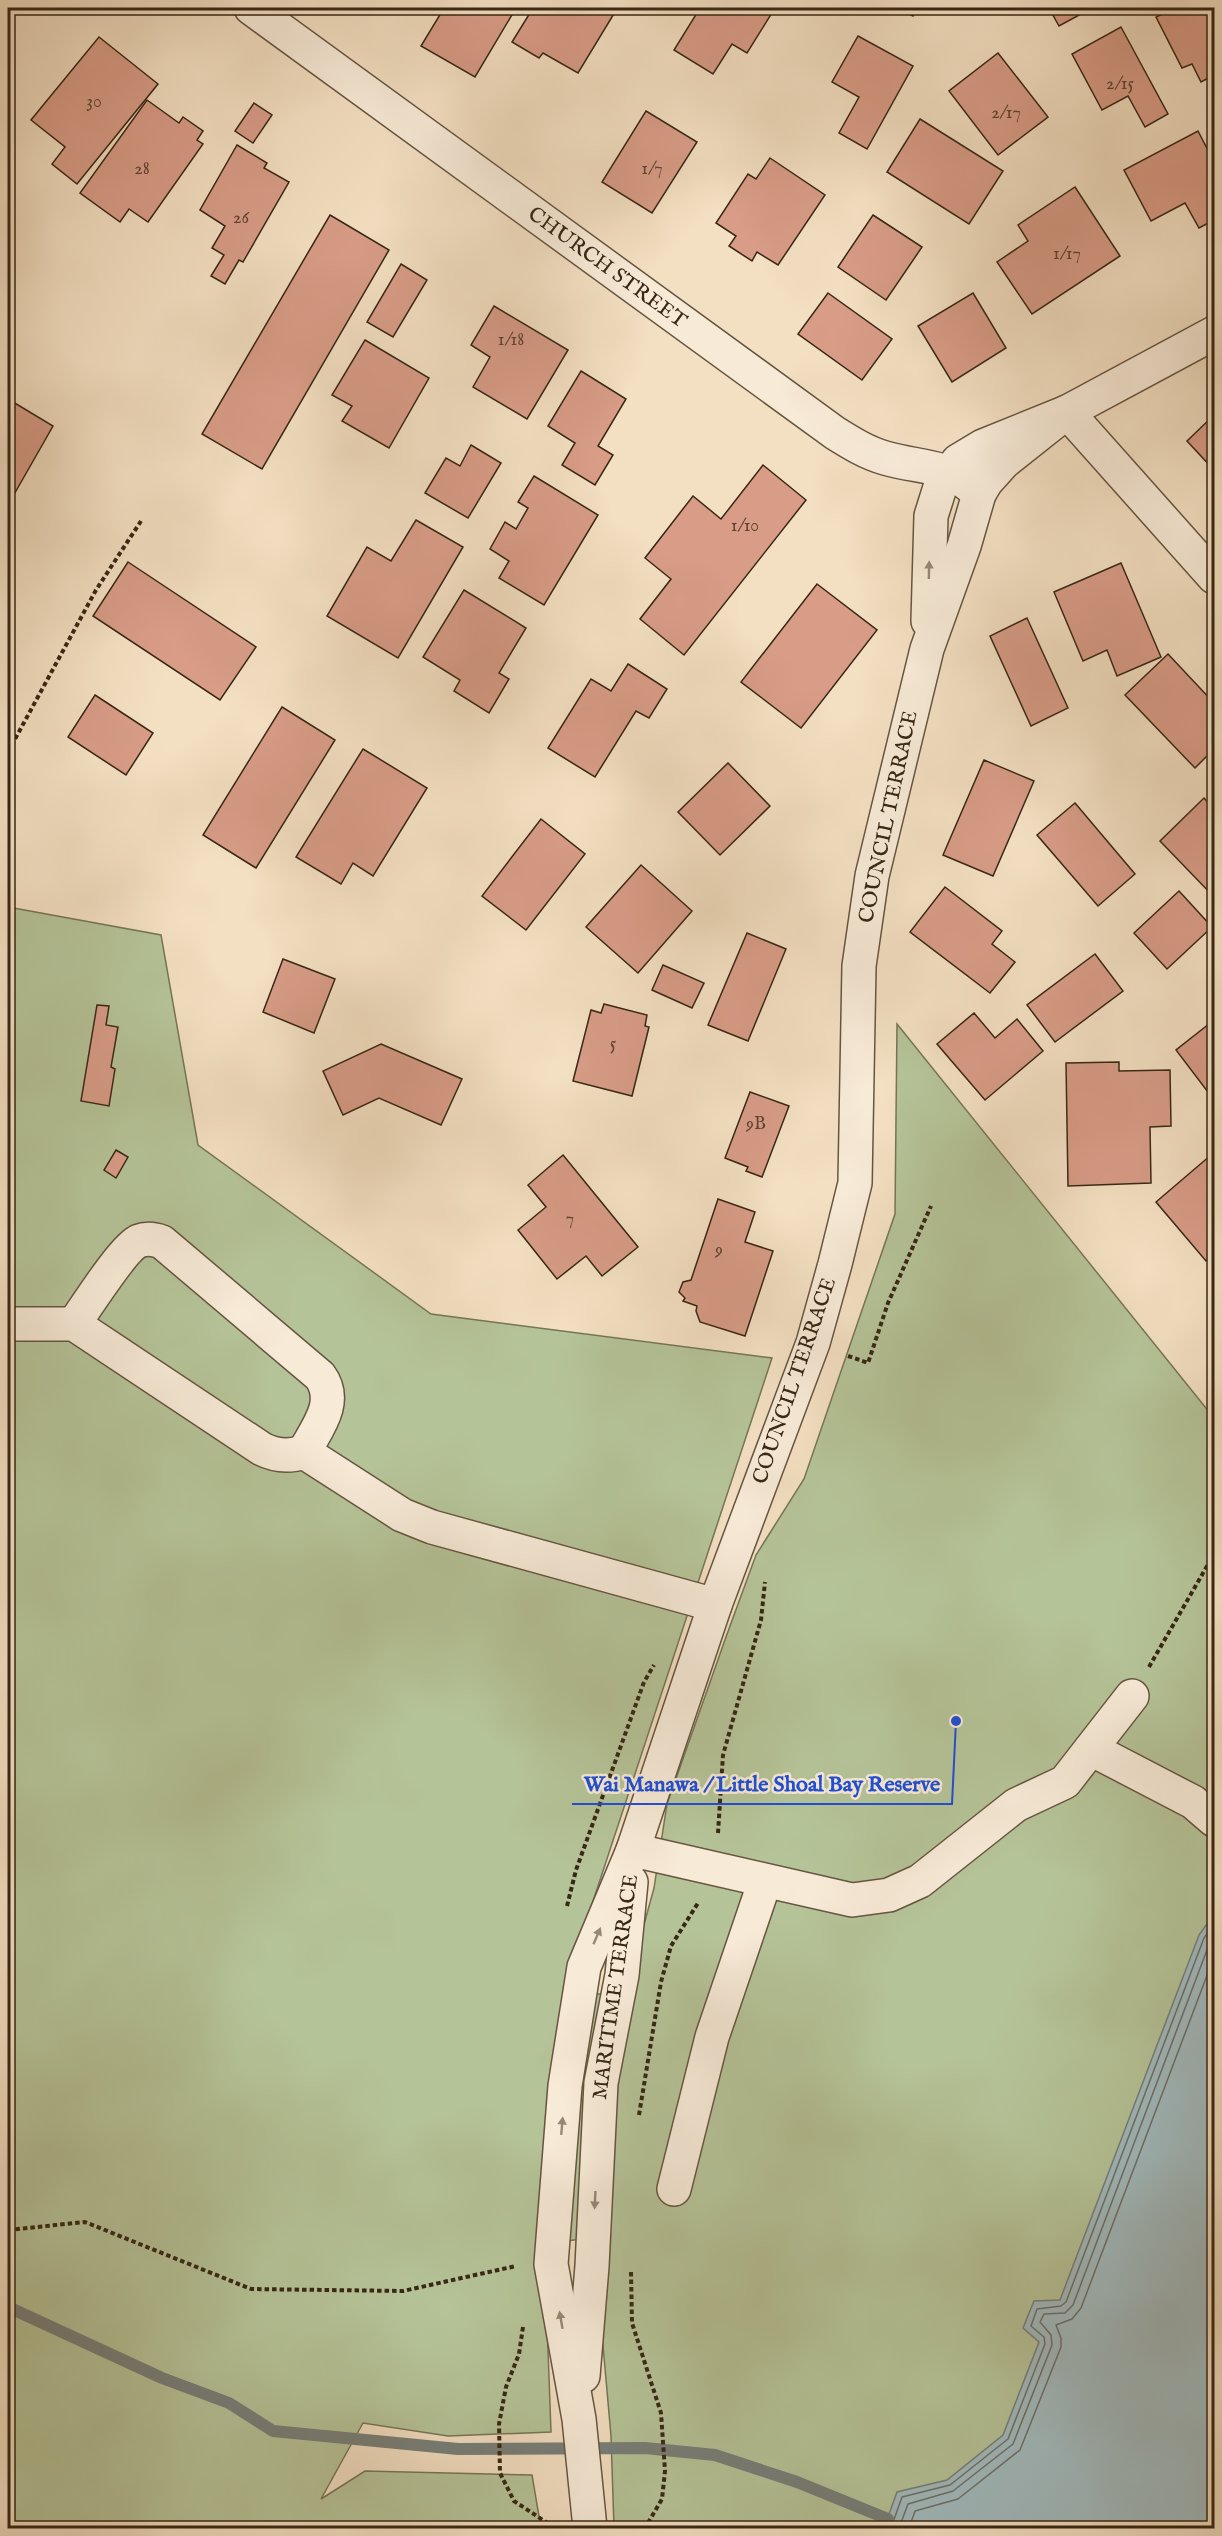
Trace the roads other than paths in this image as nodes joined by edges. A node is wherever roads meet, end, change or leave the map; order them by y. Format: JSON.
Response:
{"nodes":[{"id":1,"x":251,"y":8,"type":"edge"},
{"id":2,"x":1215,"y":333,"type":"edge"},
{"id":3,"x":1067,"y":412,"type":"junction"},
{"id":4,"x":948,"y":471,"type":"junction"},
{"id":5,"x":979,"y":494,"type":"junction"},
{"id":6,"x":1215,"y":577,"type":"edge"},
{"id":7,"x":927,"y":649,"type":"junction"},
{"id":8,"x":8,"y":1324,"type":"edge"},
{"id":9,"x":74,"y":1324,"type":"junction"},
{"id":10,"x":304,"y":1452,"type":"junction"},
{"id":11,"x":715,"y":1605,"type":"junction"},
{"id":12,"x":1132,"y":1696,"type":"road end"},
{"id":13,"x":1091,"y":1749,"type":"junction"},
{"id":14,"x":1215,"y":1820,"type":"edge"},
{"id":15,"x":633,"y":1850,"type":"junction"},
{"id":16,"x":765,"y":1881,"type":"junction"},
{"id":17,"x":674,"y":2189,"type":"dead end"},
{"id":18,"x":590,"y":2529,"type":"edge"}],
"edges":[{"from":1,"to":4,"type":"street","name":"CHURCH STREET"},
{"from":2,"to":3,"type":"street"},
{"from":3,"to":4,"type":"street"},
{"from":3,"to":5,"type":"street"},
{"from":3,"to":6,"type":"street"},
{"from":4,"to":5,"type":"street","name":"CHURCH STREET"},
{"from":7,"to":4,"type":"street","name":"COUNCIL TERRACE","one_way":true},
{"from":5,"to":7,"type":"street","name":"COUNCIL TERRACE"},
{"from":7,"to":11,"type":"street","name":"COUNCIL TERRACE"},
{"from":8,"to":9,"type":"street"},
{"from":9,"to":10,"type":"street"},
{"from":9,"to":10,"type":"street"},
{"from":10,"to":11,"type":"street"},
{"from":11,"to":15,"type":"street","name":"COUNCIL TERRACE"},
{"from":12,"to":13,"type":"street"},
{"from":13,"to":14,"type":"street"},
{"from":13,"to":16,"type":"street"},
{"from":15,"to":16,"type":"street"},
{"from":15,"to":18,"type":"street","name":"MARITIME TERRACE"},
{"from":16,"to":17,"type":"street"}]}
